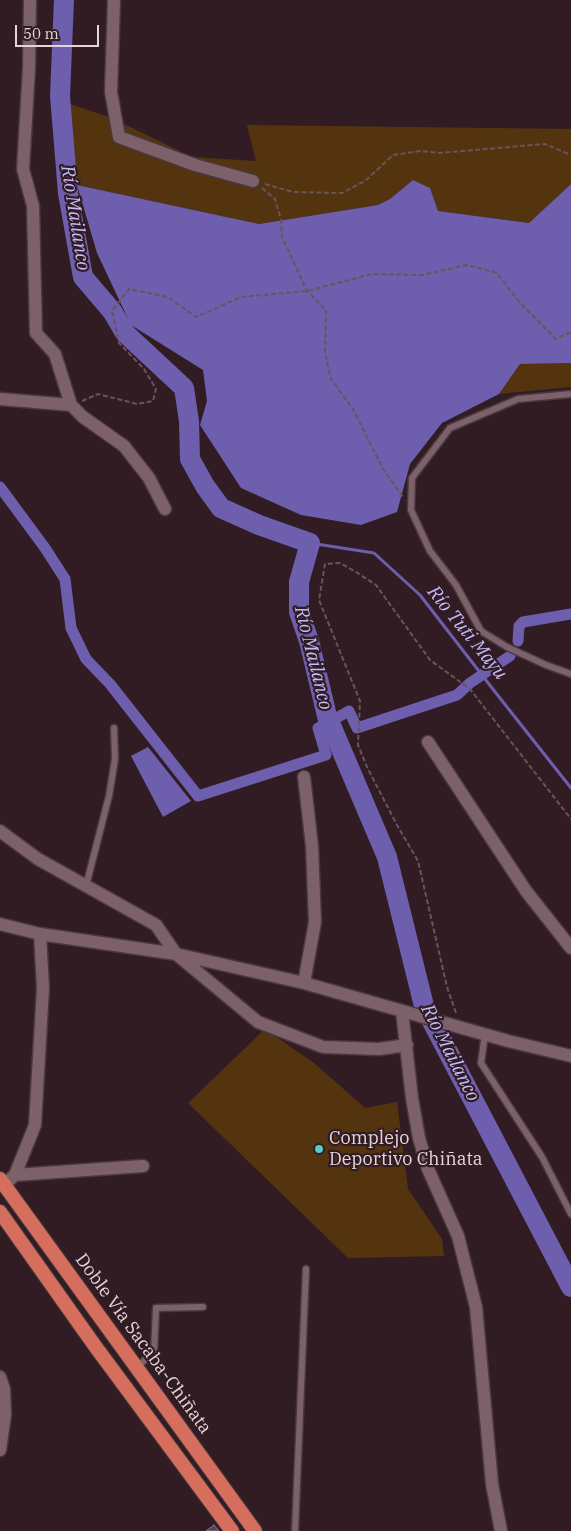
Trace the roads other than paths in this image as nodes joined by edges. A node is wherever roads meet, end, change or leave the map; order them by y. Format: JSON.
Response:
{"nodes":[{"id":1,"x":30,"y":0,"type":"edge"},
{"id":2,"x":114,"y":0,"type":"edge"},
{"id":3,"x":253,"y":181,"type":"road end"},
{"id":4,"x":571,"y":394,"type":"edge"},
{"id":5,"x":0,"y":399,"type":"edge"},
{"id":6,"x":71,"y":405,"type":"junction"},
{"id":7,"x":164,"y":509,"type":"dead end"},
{"id":8,"x":571,"y":674,"type":"edge"},
{"id":9,"x":114,"y":728,"type":"dead end"},
{"id":10,"x":428,"y":742,"type":"dead end"},
{"id":11,"x":304,"y":777,"type":"dead end"},
{"id":12,"x":0,"y":831,"type":"edge"},
{"id":13,"x":86,"y":886,"type":"junction"},
{"id":14,"x":0,"y":924,"type":"edge"},
{"id":15,"x":40,"y":934,"type":"junction"},
{"id":16,"x":571,"y":948,"type":"edge"},
{"id":17,"x":176,"y":954,"type":"junction"},
{"id":18,"x":304,"y":983,"type":"junction"},
{"id":19,"x":402,"y":1011,"type":"junction"},
{"id":20,"x":485,"y":1034,"type":"junction"},
{"id":21,"x":406,"y":1045,"type":"junction"},
{"id":22,"x":571,"y":1056,"type":"edge"},
{"id":23,"x":143,"y":1166,"type":"dead end"},
{"id":24,"x":15,"y":1174,"type":"junction"},
{"id":25,"x":2,"y":1182,"type":"edge"},
{"id":26,"x":0,"y":1212,"type":"edge"},
{"id":27,"x":571,"y":1214,"type":"edge"},
{"id":28,"x":306,"y":1270,"type":"dead end"},
{"id":29,"x":203,"y":1307,"type":"dead end"},
{"id":30,"x":136,"y":1367,"type":"junction"},
{"id":31,"x":0,"y":1377,"type":"edge"},
{"id":32,"x":0,"y":1450,"type":"edge"},
{"id":33,"x":232,"y":1531,"type":"edge"},
{"id":34,"x":255,"y":1531,"type":"edge"},
{"id":35,"x":295,"y":1531,"type":"edge"},
{"id":36,"x":501,"y":1531,"type":"edge"}],
"edges":[{"from":1,"to":6,"type":"street"},
{"from":2,"to":3,"type":"street"},
{"from":4,"to":8,"type":"lane"},
{"from":5,"to":6,"type":"street"},
{"from":6,"to":7,"type":"street"},
{"from":9,"to":13,"type":"lane"},
{"from":10,"to":16,"type":"street"},
{"from":11,"to":18,"type":"street"},
{"from":12,"to":13,"type":"street"},
{"from":13,"to":17,"type":"street"},
{"from":14,"to":15,"type":"street"},
{"from":15,"to":17,"type":"street"},
{"from":15,"to":24,"type":"street"},
{"from":17,"to":18,"type":"street"},
{"from":17,"to":21,"type":"street"},
{"from":18,"to":19,"type":"street"},
{"from":19,"to":20,"type":"street"},
{"from":19,"to":21,"type":"street"},
{"from":20,"to":22,"type":"street"},
{"from":20,"to":27,"type":"lane"},
{"from":21,"to":36,"type":"street"},
{"from":23,"to":24,"type":"street"},
{"from":24,"to":25,"type":"street"},
{"from":25,"to":30,"type":"highway","name":"Doble Vía Sacaba-Chiñata"},
{"from":26,"to":33,"type":"highway"},
{"from":28,"to":35,"type":"lane"},
{"from":29,"to":30,"type":"lane"},
{"from":30,"to":34,"type":"highway","name":"Doble Vía Sacaba-Chiñata"},
{"from":31,"to":32,"type":"street"}]}
